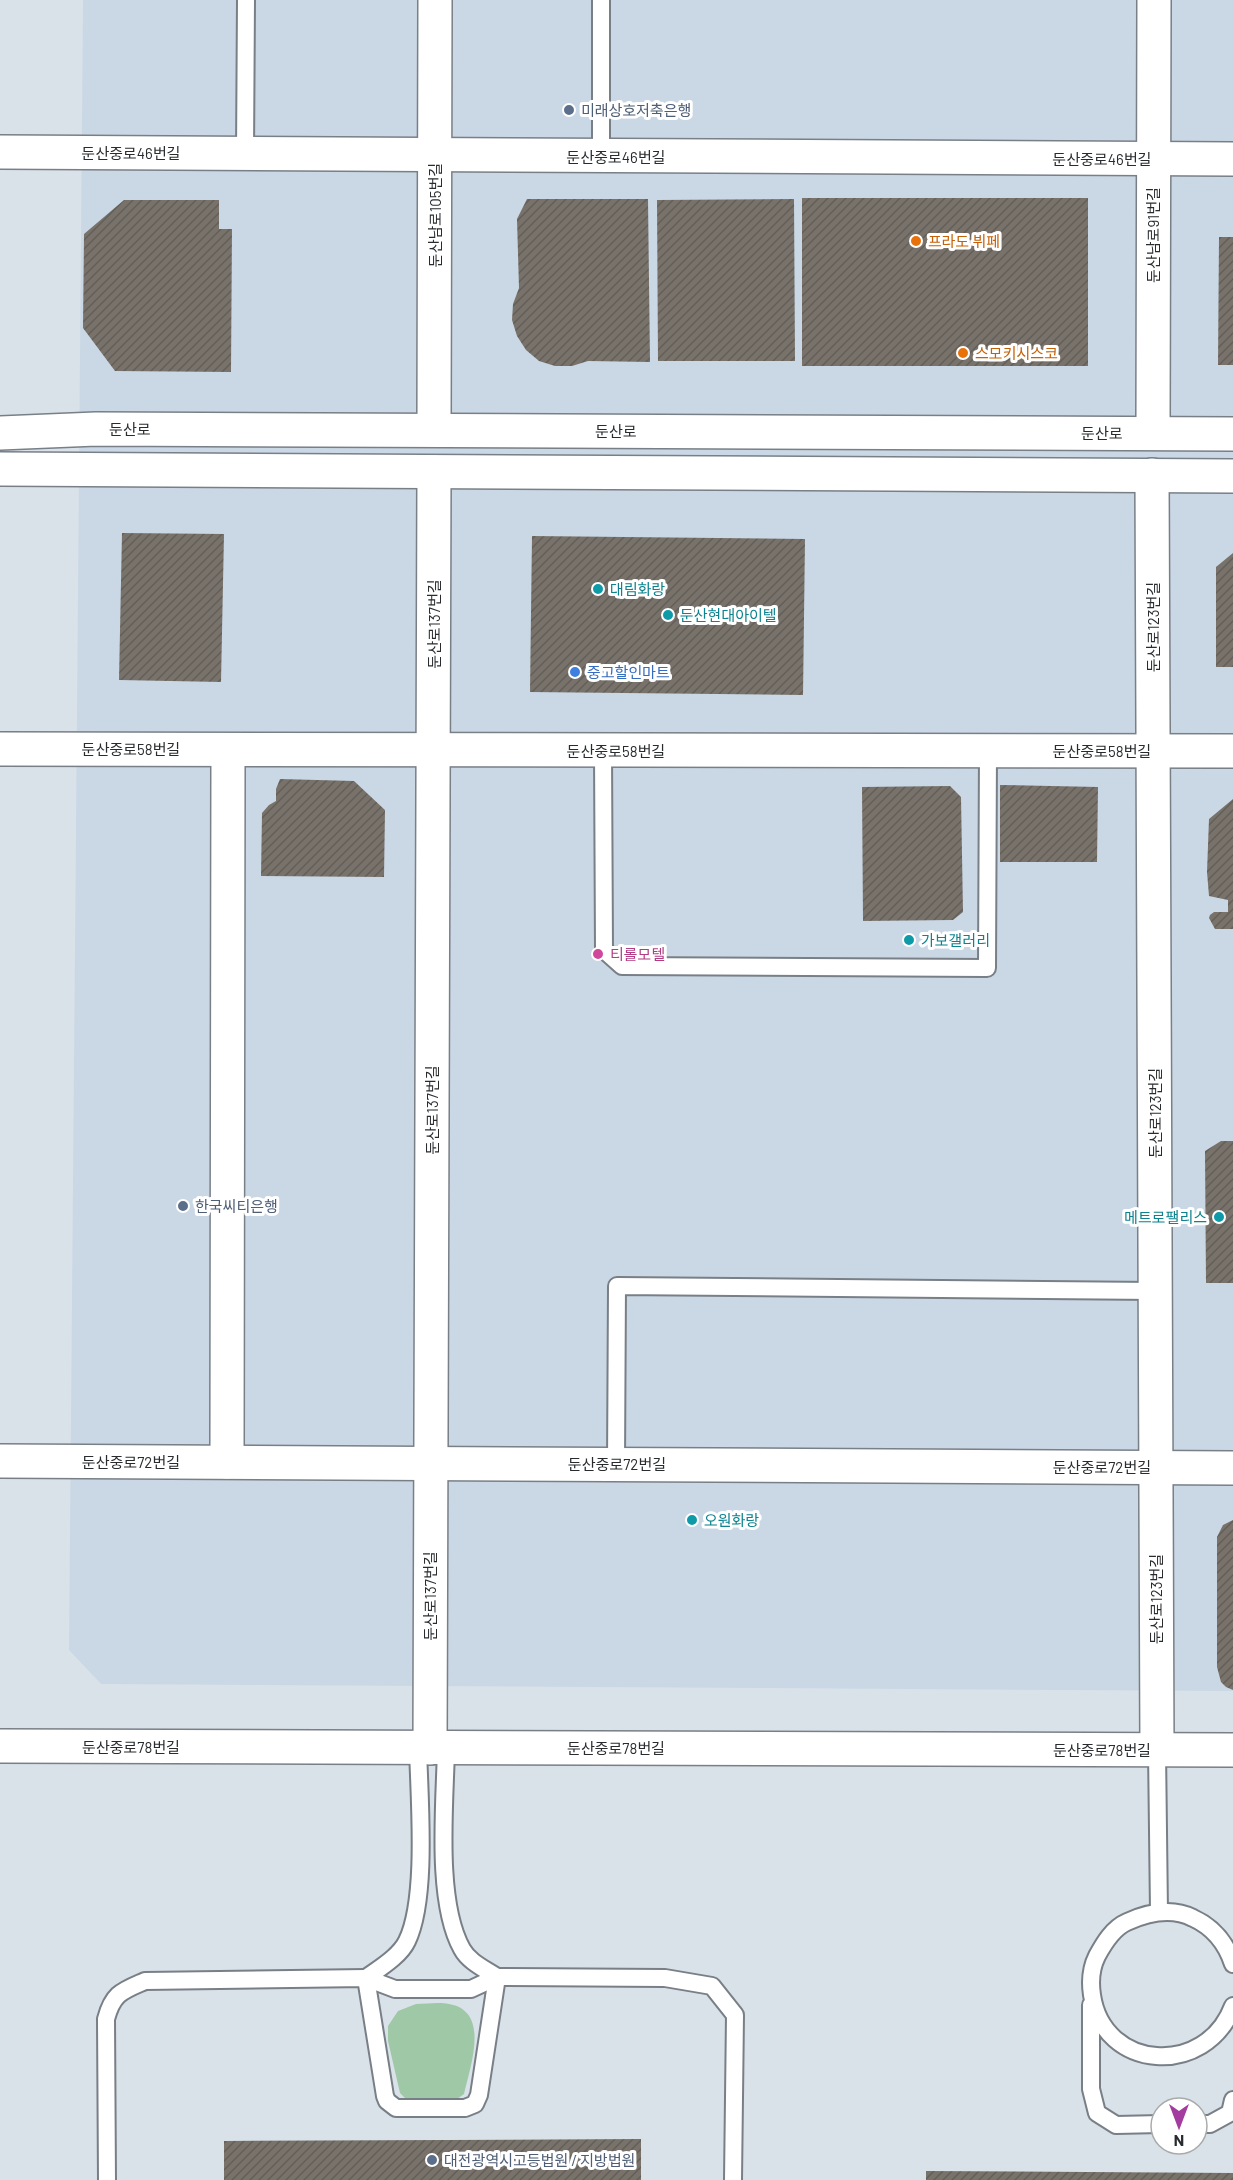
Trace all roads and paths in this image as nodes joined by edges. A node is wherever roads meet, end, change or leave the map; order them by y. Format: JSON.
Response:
{"nodes":[{"id":1,"x":246,"y":0,"type":"edge"},
{"id":2,"x":435,"y":0,"type":"edge"},
{"id":3,"x":601,"y":0,"type":"edge"},
{"id":4,"x":1154,"y":0,"type":"edge"},
{"id":5,"x":0,"y":152,"type":"edge"},
{"id":6,"x":245,"y":153,"type":"junction"},
{"id":7,"x":435,"y":154,"type":"junction"},
{"id":8,"x":601,"y":157,"type":"junction"},
{"id":9,"x":1153,"y":159,"type":"junction"},
{"id":10,"x":1233,"y":159,"type":"edge"},
{"id":11,"x":434,"y":430,"type":"junction"},
{"id":12,"x":0,"y":433,"type":"edge"},
{"id":13,"x":1152,"y":433,"type":"junction"},
{"id":14,"x":1233,"y":434,"type":"edge"},
{"id":15,"x":0,"y":469,"type":"edge"},
{"id":16,"x":434,"y":472,"type":"junction"},
{"id":17,"x":1152,"y":475,"type":"junction"},
{"id":18,"x":1233,"y":476,"type":"edge"},
{"id":19,"x":0,"y":749,"type":"edge"},
{"id":20,"x":228,"y":750,"type":"junction"},
{"id":21,"x":434,"y":750,"type":"junction"},
{"id":22,"x":603,"y":751,"type":"junction"},
{"id":23,"x":988,"y":751,"type":"junction"},
{"id":24,"x":1154,"y":751,"type":"junction"},
{"id":25,"x":1233,"y":751,"type":"edge"},
{"id":26,"x":1155,"y":1291,"type":"junction"},
{"id":27,"x":0,"y":1461,"type":"edge"},
{"id":28,"x":227,"y":1462,"type":"junction"},
{"id":29,"x":431,"y":1464,"type":"junction"},
{"id":30,"x":616,"y":1464,"type":"junction"},
{"id":31,"x":1156,"y":1468,"type":"junction"},
{"id":32,"x":1233,"y":1468,"type":"edge"},
{"id":33,"x":0,"y":1746,"type":"edge"},
{"id":34,"x":431,"y":1747,"type":"junction"},
{"id":35,"x":1157,"y":1750,"type":"junction"},
{"id":36,"x":1233,"y":1750,"type":"edge"},
{"id":37,"x":1159,"y":1912,"type":"junction"},
{"id":38,"x":1233,"y":1964,"type":"edge"},
{"id":39,"x":497,"y":1977,"type":"junction"},
{"id":40,"x":366,"y":1978,"type":"junction"},
{"id":41,"x":1090,"y":1984,"type":"junction"},
{"id":42,"x":1233,"y":2006,"type":"edge"},
{"id":43,"x":1233,"y":2100,"type":"edge"},
{"id":44,"x":1149,"y":2124,"type":"edge"},
{"id":45,"x":1209,"y":2124,"type":"edge"},
{"id":46,"x":107,"y":2180,"type":"edge"},
{"id":47,"x":733,"y":2180,"type":"edge"}],
"edges":[{"from":1,"to":6,"type":"lane"},
{"from":2,"to":7,"type":"street","name":"둔산남로105번길"},
{"from":3,"to":8,"type":"lane"},
{"from":4,"to":9,"type":"street","name":"둔산남로91번길"},
{"from":5,"to":6,"type":"street","name":"둔산중로46번길"},
{"from":6,"to":7,"type":"street","name":"둔산중로46번길"},
{"from":7,"to":8,"type":"street","name":"둔산중로46번길"},
{"from":7,"to":11,"type":"street","name":"둔산남로105번길"},
{"from":8,"to":9,"type":"street","name":"둔산중로46번길"},
{"from":9,"to":10,"type":"street","name":"둔산중로46번길"},
{"from":9,"to":13,"type":"street","name":"둔산남로91번길"},
{"from":11,"to":12,"type":"street","name":"둔산로"},
{"from":11,"to":13,"type":"street","name":"둔산로"},
{"from":13,"to":14,"type":"street","name":"둔산로"},
{"from":15,"to":16,"type":"street"},
{"from":16,"to":17,"type":"street"},
{"from":16,"to":21,"type":"street","name":"둔산로137번길"},
{"from":17,"to":18,"type":"street"},
{"from":17,"to":24,"type":"street","name":"둔산로123번길"},
{"from":19,"to":20,"type":"street","name":"둔산중로58번길"},
{"from":20,"to":21,"type":"street","name":"둔산중로58번길"},
{"from":20,"to":28,"type":"street"},
{"from":21,"to":22,"type":"street","name":"둔산중로58번길"},
{"from":21,"to":29,"type":"street","name":"둔산로137번길"},
{"from":22,"to":23,"type":"street","name":"둔산중로58번길"},
{"from":22,"to":23,"type":"lane"},
{"from":23,"to":24,"type":"street","name":"둔산중로58번길"},
{"from":24,"to":25,"type":"street","name":"둔산중로58번길"},
{"from":24,"to":26,"type":"street","name":"둔산로123번길"},
{"from":26,"to":30,"type":"lane"},
{"from":26,"to":31,"type":"street","name":"둔산로123번길"},
{"from":27,"to":28,"type":"street","name":"둔산중로72번길"},
{"from":28,"to":29,"type":"street","name":"둔산중로72번길"},
{"from":29,"to":30,"type":"street","name":"둔산중로72번길"},
{"from":29,"to":34,"type":"street","name":"둔산로137번길"},
{"from":30,"to":31,"type":"street","name":"둔산중로72번길"},
{"from":31,"to":32,"type":"street","name":"둔산중로72번길"},
{"from":31,"to":35,"type":"street","name":"둔산로123번길"},
{"from":33,"to":34,"type":"street","name":"둔산중로78번길"},
{"from":34,"to":35,"type":"street","name":"둔산중로78번길"},
{"from":34,"to":39,"type":"lane"},
{"from":34,"to":40,"type":"lane"},
{"from":35,"to":36,"type":"street","name":"둔산중로78번길"},
{"from":35,"to":37,"type":"lane"},
{"from":37,"to":38,"type":"lane"},
{"from":37,"to":41,"type":"lane"},
{"from":39,"to":40,"type":"lane"},
{"from":39,"to":40,"type":"lane"},
{"from":39,"to":47,"type":"lane"},
{"from":40,"to":46,"type":"lane"},
{"from":41,"to":42,"type":"lane"},
{"from":41,"to":44,"type":"lane"},
{"from":43,"to":45,"type":"lane"}]}
